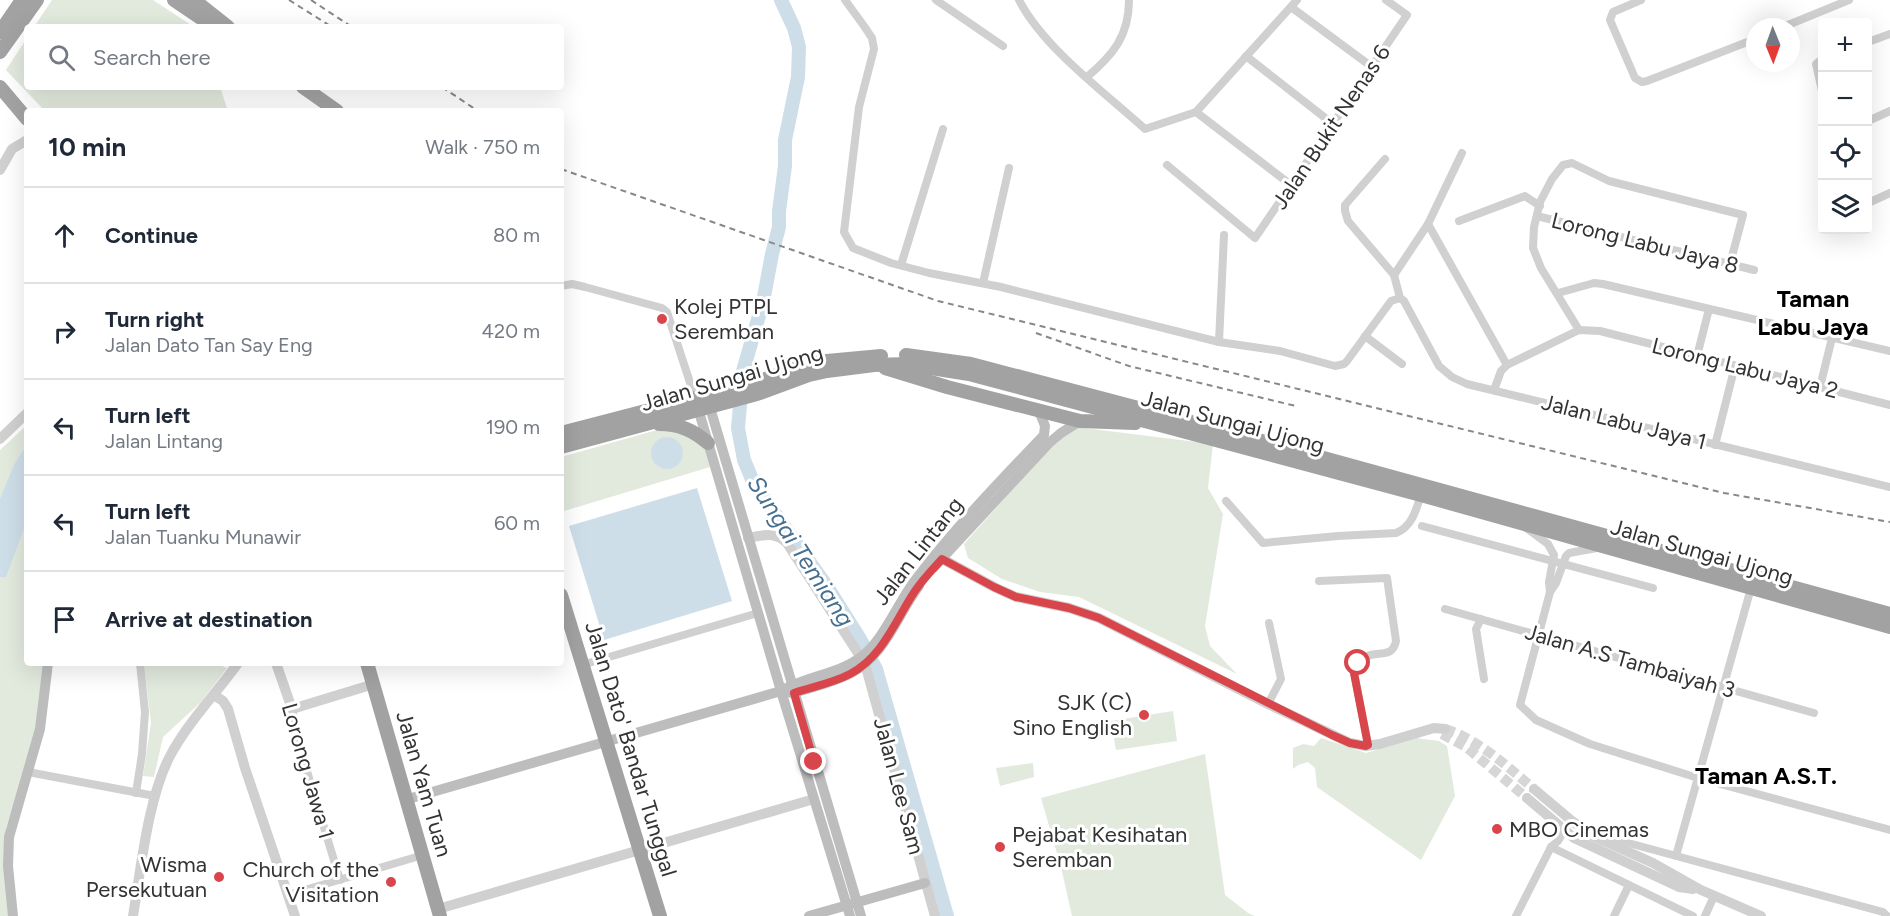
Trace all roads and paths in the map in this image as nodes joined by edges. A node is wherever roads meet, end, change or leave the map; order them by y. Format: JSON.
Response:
{"nodes":[{"id":1,"x":21,"y":0,"type":"edge"},
{"id":2,"x":37,"y":0,"type":"edge"},
{"id":3,"x":174,"y":0,"type":"edge"},
{"id":4,"x":194,"y":0,"type":"edge"},
{"id":5,"x":846,"y":0,"type":"edge"},
{"id":6,"x":936,"y":0,"type":"edge"},
{"id":7,"x":1019,"y":0,"type":"edge"},
{"id":8,"x":1129,"y":0,"type":"edge"},
{"id":9,"x":1297,"y":0,"type":"edge"},
{"id":10,"x":1386,"y":0,"type":"edge"},
{"id":11,"x":1641,"y":0,"type":"edge"},
{"id":12,"x":1849,"y":0,"type":"edge"},
{"id":13,"x":1291,"y":7,"type":"junction"},
{"id":14,"x":1800,"y":20,"type":"edge"},
{"id":15,"x":210,"y":24,"type":"edge"},
{"id":16,"x":224,"y":24,"type":"edge"},
{"id":17,"x":0,"y":32,"type":"edge"},
{"id":18,"x":1890,"y":34,"type":"edge"},
{"id":19,"x":1872,"y":41,"type":"edge"},
{"id":20,"x":1746,"y":42,"type":"edge"},
{"id":21,"x":1003,"y":46,"type":"dead end"},
{"id":22,"x":0,"y":52,"type":"edge"},
{"id":23,"x":1246,"y":56,"type":"junction"},
{"id":24,"x":1372,"y":67,"type":"junction"},
{"id":25,"x":1087,"y":77,"type":"junction"},
{"id":26,"x":0,"y":87,"type":"edge"},
{"id":27,"x":307,"y":90,"type":"edge"},
{"id":28,"x":0,"y":101,"type":"edge"},
{"id":29,"x":327,"y":106,"type":"edge"},
{"id":30,"x":1890,"y":111,"type":"edge"},
{"id":31,"x":1196,"y":112,"type":"junction"},
{"id":32,"x":24,"y":115,"type":"edge"},
{"id":33,"x":1872,"y":119,"type":"edge"},
{"id":34,"x":1333,"y":124,"type":"junction"},
{"id":35,"x":24,"y":125,"type":"edge"},
{"id":36,"x":943,"y":129,"type":"dead end"},
{"id":37,"x":24,"y":142,"type":"edge"},
{"id":38,"x":1462,"y":153,"type":"dead end"},
{"id":39,"x":1385,"y":159,"type":"dead end"},
{"id":40,"x":1167,"y":165,"type":"dead end"},
{"id":41,"x":1009,"y":168,"type":"dead end"},
{"id":42,"x":0,"y":170,"type":"edge"},
{"id":43,"x":1291,"y":185,"type":"junction"},
{"id":44,"x":1890,"y":193,"type":"edge"},
{"id":45,"x":1872,"y":200,"type":"edge"},
{"id":46,"x":1540,"y":206,"type":"junction"},
{"id":47,"x":1537,"y":216,"type":"junction"},
{"id":48,"x":1459,"y":221,"type":"dead end"},
{"id":49,"x":1428,"y":224,"type":"junction"},
{"id":50,"x":1224,"y":236,"type":"dead end"},
{"id":51,"x":1730,"y":264,"type":"junction"},
{"id":52,"x":901,"y":265,"type":"junction"},
{"id":53,"x":1754,"y":270,"type":"dead end"},
{"id":54,"x":1394,"y":275,"type":"junction"},
{"id":55,"x":983,"y":283,"type":"junction"},
{"id":56,"x":564,"y":285,"type":"edge"},
{"id":57,"x":1557,"y":293,"type":"junction"},
{"id":58,"x":1400,"y":298,"type":"junction"},
{"id":59,"x":1709,"y":309,"type":"junction"},
{"id":60,"x":1579,"y":330,"type":"junction"},
{"id":61,"x":1365,"y":336,"type":"junction"},
{"id":62,"x":1832,"y":338,"type":"junction"},
{"id":63,"x":1219,"y":342,"type":"junction"},
{"id":64,"x":1890,"y":351,"type":"edge"},
{"id":65,"x":1697,"y":356,"type":"junction"},
{"id":66,"x":1402,"y":364,"type":"dead end"},
{"id":67,"x":874,"y":365,"type":"junction"},
{"id":68,"x":1507,"y":365,"type":"junction"},
{"id":69,"x":1735,"y":366,"type":"junction"},
{"id":70,"x":1820,"y":387,"type":"junction"},
{"id":71,"x":757,"y":388,"type":"junction"},
{"id":72,"x":1494,"y":390,"type":"junction"},
{"id":73,"x":702,"y":402,"type":"junction"},
{"id":74,"x":1890,"y":405,"type":"edge"},
{"id":75,"x":1039,"y":411,"type":"junction"},
{"id":76,"x":24,"y":416,"type":"edge"},
{"id":77,"x":1080,"y":421,"type":"junction"},
{"id":78,"x":1155,"y":423,"type":"junction"},
{"id":79,"x":647,"y":424,"type":"junction"},
{"id":80,"x":564,"y":432,"type":"edge"},
{"id":81,"x":0,"y":439,"type":"edge"},
{"id":82,"x":708,"y":443,"type":"junction"},
{"id":83,"x":1715,"y":445,"type":"junction"},
{"id":84,"x":564,"y":446,"type":"edge"},
{"id":85,"x":1029,"y":458,"type":"junction"},
{"id":86,"x":1890,"y":487,"type":"edge"},
{"id":87,"x":1421,"y":495,"type":"junction"},
{"id":88,"x":1226,"y":501,"type":"dead end"},
{"id":89,"x":1520,"y":523,"type":"junction"},
{"id":90,"x":1422,"y":526,"type":"dead end"},
{"id":91,"x":748,"y":538,"type":"junction"},
{"id":92,"x":1608,"y":547,"type":"junction"},
{"id":93,"x":939,"y":557,"type":"junction"},
{"id":94,"x":1554,"y":560,"type":"junction"},
{"id":95,"x":1563,"y":562,"type":"junction"},
{"id":96,"x":1319,"y":581,"type":"dead end"},
{"id":97,"x":1653,"y":588,"type":"dead end"},
{"id":98,"x":1751,"y":588,"type":"junction"},
{"id":99,"x":1550,"y":592,"type":"junction"},
{"id":100,"x":564,"y":605,"type":"edge"},
{"id":101,"x":1445,"y":609,"type":"dead end"},
{"id":102,"x":758,"y":613,"type":"junction"},
{"id":103,"x":1890,"y":614,"type":"edge"},
{"id":104,"x":1481,"y":619,"type":"junction"},
{"id":105,"x":1269,"y":622,"type":"dead end"},
{"id":106,"x":1890,"y":627,"type":"edge"},
{"id":107,"x":1538,"y":635,"type":"junction"},
{"id":108,"x":865,"y":658,"type":"junction"},
{"id":109,"x":582,"y":665,"type":"junction"},
{"id":110,"x":48,"y":666,"type":"edge"},
{"id":111,"x":140,"y":666,"type":"edge"},
{"id":112,"x":236,"y":666,"type":"edge"},
{"id":113,"x":277,"y":666,"type":"edge"},
{"id":114,"x":368,"y":666,"type":"edge"},
{"id":115,"x":1484,"y":679,"type":"dead end"},
{"id":116,"x":374,"y":684,"type":"junction"},
{"id":117,"x":1723,"y":687,"type":"junction"},
{"id":118,"x":792,"y":689,"type":"junction"},
{"id":119,"x":781,"y":691,"type":"junction"},
{"id":120,"x":214,"y":695,"type":"junction"},
{"id":121,"x":1268,"y":704,"type":"junction"},
{"id":122,"x":291,"y":709,"type":"junction"},
{"id":123,"x":1814,"y":713,"type":"dead end"},
{"id":124,"x":1443,"y":732,"type":"tunnel mouth"},
{"id":125,"x":606,"y":742,"type":"junction"},
{"id":126,"x":1368,"y":745,"type":"junction"},
{"id":127,"x":28,"y":772,"type":"junction"},
{"id":128,"x":1698,"y":778,"type":"junction"},
{"id":129,"x":1534,"y":789,"type":"tunnel mouth"},
{"id":130,"x":136,"y":793,"type":"junction"},
{"id":131,"x":155,"y":796,"type":"junction"},
{"id":132,"x":1527,"y":798,"type":"tunnel mouth"},
{"id":133,"x":408,"y":799,"type":"junction"},
{"id":134,"x":814,"y":799,"type":"junction"},
{"id":135,"x":1890,"y":830,"type":"edge"},
{"id":136,"x":1564,"y":831,"type":"junction"},
{"id":137,"x":1604,"y":842,"type":"junction"},
{"id":138,"x":1551,"y":847,"type":"junction"},
{"id":139,"x":640,"y":850,"type":"junction"},
{"id":140,"x":423,"y":855,"type":"junction"},
{"id":141,"x":1676,"y":856,"type":"junction"},
{"id":142,"x":340,"y":880,"type":"junction"},
{"id":143,"x":925,"y":883,"type":"junction"},
{"id":144,"x":1629,"y":885,"type":"junction"},
{"id":145,"x":1701,"y":890,"type":"junction"},
{"id":146,"x":288,"y":895,"type":"junction"},
{"id":147,"x":1714,"y":896,"type":"junction"},
{"id":148,"x":851,"y":908,"type":"edge"},
{"id":149,"x":439,"y":913,"type":"edge"},
{"id":150,"x":13,"y":916,"type":"edge"},
{"id":151,"x":132,"y":916,"type":"edge"},
{"id":152,"x":295,"y":916,"type":"edge"},
{"id":153,"x":660,"y":916,"type":"edge"},
{"id":154,"x":809,"y":916,"type":"edge"},
{"id":155,"x":861,"y":916,"type":"edge"},
{"id":156,"x":935,"y":916,"type":"edge"},
{"id":157,"x":1516,"y":916,"type":"edge"},
{"id":158,"x":1614,"y":916,"type":"edge"},
{"id":159,"x":1693,"y":916,"type":"edge"},
{"id":160,"x":1705,"y":916,"type":"edge"},
{"id":161,"x":1761,"y":916,"type":"edge"},
{"id":162,"x":1887,"y":916,"type":"edge"}],
"edges":[{"from":1,"to":17,"type":"highway"},
{"from":2,"to":22,"type":"highway"},
{"from":3,"to":15,"type":"highway"},
{"from":4,"to":16,"type":"highway"},
{"from":5,"to":52,"type":"street"},
{"from":6,"to":21,"type":"street"},
{"from":7,"to":25,"type":"street"},
{"from":8,"to":25,"type":"street"},
{"from":9,"to":13,"type":"street"},
{"from":10,"to":24,"type":"street","name":"Jalan Bukit Nenas 6"},
{"from":11,"to":20,"type":"street"},
{"from":12,"to":14,"type":"street"},
{"from":13,"to":23,"type":"street"},
{"from":13,"to":24,"type":"street"},
{"from":18,"to":19,"type":"street"},
{"from":23,"to":31,"type":"street"},
{"from":23,"to":34,"type":"street"},
{"from":24,"to":34,"type":"street","name":"Jalan Bukit Nenas 6"},
{"from":25,"to":31,"type":"street"},
{"from":26,"to":32,"type":"highway"},
{"from":27,"to":29,"type":"highway"},
{"from":28,"to":35,"type":"highway"},
{"from":30,"to":33,"type":"street"},
{"from":31,"to":43,"type":"street"},
{"from":34,"to":43,"type":"street","name":"Jalan Bukit Nenas 6"},
{"from":36,"to":52,"type":"street"},
{"from":37,"to":42,"type":"street"},
{"from":38,"to":49,"type":"street"},
{"from":39,"to":54,"type":"street"},
{"from":40,"to":43,"type":"street","name":"Jalan Bukit Nenas 6"},
{"from":41,"to":55,"type":"street"},
{"from":44,"to":45,"type":"street"},
{"from":46,"to":47,"type":"street"},
{"from":46,"to":48,"type":"street"},
{"from":46,"to":51,"type":"street"},
{"from":47,"to":51,"type":"street","name":"Lorong Labu Jaya 8"},
{"from":47,"to":57,"type":"street"},
{"from":49,"to":54,"type":"street"},
{"from":49,"to":68,"type":"street"},
{"from":50,"to":63,"type":"street"},
{"from":51,"to":53,"type":"street","name":"Lorong Labu Jaya 8"},
{"from":52,"to":55,"type":"street"},
{"from":54,"to":58,"type":"street","name":"Jalan Labu Jaya 1"},
{"from":55,"to":63,"type":"street"},
{"from":56,"to":73,"type":"street"},
{"from":57,"to":59,"type":"street"},
{"from":57,"to":60,"type":"street"},
{"from":58,"to":61,"type":"street"},
{"from":58,"to":72,"type":"street","name":"Jalan Labu Jaya 1"},
{"from":59,"to":62,"type":"street"},
{"from":59,"to":65,"type":"street"},
{"from":60,"to":65,"type":"street","name":"Lorong Labu Jaya 2"},
{"from":60,"to":68,"type":"street"},
{"from":61,"to":63,"type":"street"},
{"from":61,"to":66,"type":"street"},
{"from":62,"to":64,"type":"street"},
{"from":62,"to":70,"type":"street"},
{"from":65,"to":69,"type":"street","name":"Lorong Labu Jaya 2"},
{"from":67,"to":71,"type":"highway","name":"Jalan Sungai Ujong"},
{"from":67,"to":75,"type":"highway"},
{"from":67,"to":78,"type":"highway","name":"Jalan Sungai Ujong"},
{"from":68,"to":72,"type":"street"},
{"from":69,"to":70,"type":"street","name":"Lorong Labu Jaya 2"},
{"from":69,"to":83,"type":"street"},
{"from":70,"to":74,"type":"street","name":"Lorong Labu Jaya 2"},
{"from":71,"to":73,"type":"highway","name":"Jalan Sungai Ujong"},
{"from":71,"to":103,"type":"highway","name":"Jalan Sungai Ujong"},
{"from":72,"to":83,"type":"street","name":"Jalan Labu Jaya 1"},
{"from":73,"to":79,"type":"highway","name":"Jalan Sungai Ujong"},
{"from":73,"to":80,"type":"highway","name":"Jalan Sungai Ujong"},
{"from":73,"to":82,"type":"main road"},
{"from":73,"to":91,"type":"main road"},
{"from":75,"to":77,"type":"highway"},
{"from":75,"to":85,"type":"main road","name":"Jalan Lintang"},
{"from":76,"to":81,"type":"street"},
{"from":77,"to":78,"type":"highway"},
{"from":77,"to":85,"type":"main road","name":"Jalan Lintang"},
{"from":78,"to":87,"type":"highway","name":"Jalan Sungai Ujong"},
{"from":79,"to":82,"type":"highway"},
{"from":79,"to":84,"type":"highway","name":"Jalan Sungai Ujong"},
{"from":82,"to":102,"type":"main road"},
{"from":83,"to":86,"type":"street","name":"Jalan Labu Jaya 1"},
{"from":85,"to":93,"type":"main road","name":"Jalan Lintang"},
{"from":87,"to":88,"type":"street"},
{"from":87,"to":89,"type":"highway","name":"Jalan Sungai Ujong"},
{"from":89,"to":92,"type":"highway","name":"Jalan Sungai Ujong"},
{"from":89,"to":94,"type":"street"},
{"from":90,"to":94,"type":"street"},
{"from":91,"to":108,"type":"street","name":"Jalan Lee Sam"},
{"from":91,"to":118,"type":"main road"},
{"from":92,"to":95,"type":"street"},
{"from":92,"to":98,"type":"highway","name":"Jalan Sungai Ujong"},
{"from":93,"to":108,"type":"main road","name":"Jalan Lintang"},
{"from":93,"to":121,"type":"street"},
{"from":94,"to":95,"type":"street"},
{"from":94,"to":99,"type":"street"},
{"from":95,"to":97,"type":"street"},
{"from":95,"to":99,"type":"street"},
{"from":96,"to":126,"type":"street"},
{"from":98,"to":106,"type":"highway","name":"Jalan Sungai Ujong"},
{"from":98,"to":117,"type":"street"},
{"from":99,"to":107,"type":"street"},
{"from":100,"to":109,"type":"highway","name":"Jalan Dato' Bandar Tunggal"},
{"from":101,"to":104,"type":"street","name":"Jalan A.S Tambaiyah 3"},
{"from":102,"to":109,"type":"street"},
{"from":102,"to":119,"type":"main road"},
{"from":104,"to":107,"type":"street","name":"Jalan A.S Tambaiyah 3"},
{"from":104,"to":115,"type":"street"},
{"from":105,"to":121,"type":"street"},
{"from":107,"to":117,"type":"street","name":"Jalan A.S Tambaiyah 3"},
{"from":107,"to":128,"type":"street"},
{"from":108,"to":118,"type":"main road","name":"Jalan Lintang"},
{"from":108,"to":143,"type":"street","name":"Jalan Lee Sam"},
{"from":109,"to":125,"type":"highway","name":"Jalan Dato' Bandar Tunggal"},
{"from":110,"to":127,"type":"main road"},
{"from":111,"to":130,"type":"street"},
{"from":112,"to":120,"type":"street"},
{"from":113,"to":122,"type":"street","name":"Lorong Jawa 1"},
{"from":114,"to":116,"type":"highway","name":"Jalan Yam Tuan"},
{"from":116,"to":122,"type":"street"},
{"from":116,"to":133,"type":"highway","name":"Jalan Yam Tuan"},
{"from":117,"to":123,"type":"street","name":"Jalan A.S Tambaiyah 3"},
{"from":117,"to":128,"type":"street"},
{"from":118,"to":119,"type":"main road","name":"Jalan Lintang"},
{"from":118,"to":148,"type":"main road"},
{"from":119,"to":125,"type":"main road","name":"Jalan Lintang"},
{"from":119,"to":134,"type":"main road"},
{"from":120,"to":131,"type":"street"},
{"from":120,"to":146,"type":"street"},
{"from":121,"to":126,"type":"street"},
{"from":122,"to":142,"type":"street","name":"Lorong Jawa 1"},
{"from":124,"to":126,"type":"street"},
{"from":125,"to":133,"type":"main road","name":"Jalan Lintang"},
{"from":125,"to":139,"type":"highway","name":"Jalan Dato' Bandar Tunggal"},
{"from":127,"to":130,"type":"street"},
{"from":127,"to":150,"type":"main road"},
{"from":128,"to":135,"type":"street"},
{"from":128,"to":141,"type":"street"},
{"from":129,"to":137,"type":"street"},
{"from":130,"to":131,"type":"street"},
{"from":131,"to":151,"type":"street"},
{"from":132,"to":136,"type":"street"},
{"from":133,"to":140,"type":"highway","name":"Jalan Yam Tuan"},
{"from":134,"to":139,"type":"street"},
{"from":134,"to":148,"type":"main road"},
{"from":136,"to":138,"type":"street"},
{"from":136,"to":145,"type":"street"},
{"from":137,"to":141,"type":"street"},
{"from":137,"to":145,"type":"street"},
{"from":138,"to":144,"type":"street"},
{"from":138,"to":157,"type":"street"},
{"from":139,"to":149,"type":"street"},
{"from":139,"to":153,"type":"highway","name":"Jalan Dato' Bandar Tunggal"},
{"from":140,"to":142,"type":"street"},
{"from":140,"to":149,"type":"highway","name":"Jalan Yam Tuan"},
{"from":141,"to":162,"type":"street"},
{"from":142,"to":146,"type":"street"},
{"from":143,"to":148,"type":"main road"},
{"from":143,"to":156,"type":"street","name":"Jalan Lee Sam"},
{"from":144,"to":158,"type":"street"},
{"from":144,"to":159,"type":"street"},
{"from":145,"to":147,"type":"street"},
{"from":146,"to":152,"type":"street"},
{"from":147,"to":160,"type":"street"},
{"from":147,"to":161,"type":"street"},
{"from":148,"to":154,"type":"main road"},
{"from":148,"to":155,"type":"main road"}]}
